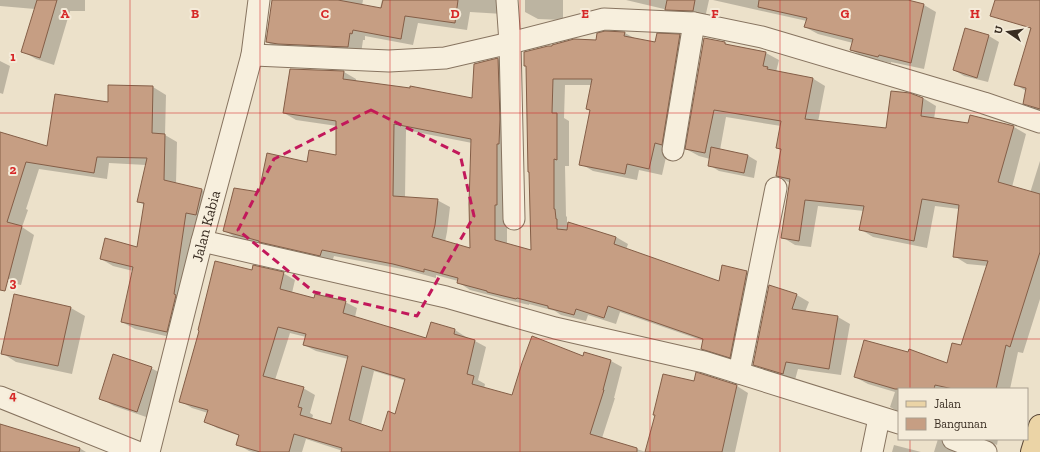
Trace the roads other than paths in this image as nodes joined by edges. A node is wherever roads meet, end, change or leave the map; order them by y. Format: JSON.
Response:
{"nodes":[{"id":1,"x":259,"y":0,"type":"edge"},
{"id":2,"x":507,"y":0,"type":"edge"},
{"id":3,"x":694,"y":23,"type":"junction"},
{"id":4,"x":510,"y":43,"type":"junction"},
{"id":5,"x":252,"y":55,"type":"junction"},
{"id":6,"x":1040,"y":122,"type":"edge"},
{"id":7,"x":673,"y":150,"type":"dead end"},
{"id":8,"x":776,"y":188,"type":"dead end"},
{"id":9,"x":514,"y":219,"type":"dead end"},
{"id":10,"x":202,"y":241,"type":"junction"},
{"id":11,"x":739,"y":373,"type":"junction"},
{"id":12,"x":0,"y":398,"type":"edge"},
{"id":13,"x":879,"y":418,"type":"junction"},
{"id":14,"x":898,"y":424,"type":"edge"},
{"id":15,"x":1040,"y":426,"type":"edge"},
{"id":16,"x":956,"y":440,"type":"edge"},
{"id":17,"x":137,"y":452,"type":"edge"},
{"id":18,"x":149,"y":452,"type":"edge"},
{"id":19,"x":872,"y":452,"type":"edge"},
{"id":20,"x":986,"y":452,"type":"edge"},
{"id":21,"x":1032,"y":452,"type":"edge"}],
"edges":[{"from":1,"to":5,"type":"street","name":"Jalan Kabia"},
{"from":2,"to":4,"type":"street"},
{"from":3,"to":4,"type":"street"},
{"from":3,"to":6,"type":"street"},
{"from":3,"to":7,"type":"street"},
{"from":4,"to":5,"type":"street"},
{"from":4,"to":9,"type":"street"},
{"from":5,"to":10,"type":"street","name":"Jalan Kabia"},
{"from":8,"to":11,"type":"street"},
{"from":10,"to":11,"type":"street"},
{"from":10,"to":18,"type":"street","name":"Jalan Kabia"},
{"from":11,"to":13,"type":"street"},
{"from":12,"to":17,"type":"street"},
{"from":13,"to":14,"type":"street"},
{"from":13,"to":19,"type":"street"},
{"from":15,"to":21,"type":"main road"},
{"from":16,"to":20,"type":"street"}]}
